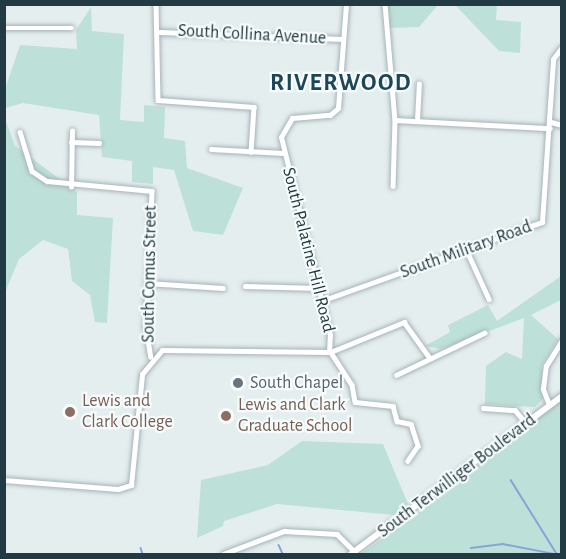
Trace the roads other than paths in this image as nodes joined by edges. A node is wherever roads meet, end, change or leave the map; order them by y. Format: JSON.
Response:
{"nodes":[{"id":1,"x":156,"y":4,"type":"edge"},
{"id":2,"x":346,"y":4,"type":"edge"},
{"id":3,"x":385,"y":4,"type":"edge"},
{"id":4,"x":4,"y":28,"type":"edge"},
{"id":5,"x":72,"y":28,"type":"dead end"},
{"id":6,"x":160,"y":32,"type":"junction"},
{"id":7,"x":343,"y":39,"type":"junction"},
{"id":8,"x":561,"y":47,"type":"edge"},
{"id":9,"x":419,"y":84,"type":"dead end"},
{"id":10,"x":395,"y":120,"type":"junction"},
{"id":11,"x":417,"y":120,"type":"junction"},
{"id":12,"x":561,"y":124,"type":"edge"},
{"id":13,"x":550,"y":125,"type":"junction"},
{"id":14,"x":72,"y":131,"type":"dead end"},
{"id":15,"x":20,"y":132,"type":"dead end"},
{"id":16,"x":71,"y":142,"type":"junction"},
{"id":17,"x":99,"y":143,"type":"dead end"},
{"id":18,"x":212,"y":149,"type":"dead end"},
{"id":19,"x":252,"y":152,"type":"junction"},
{"id":20,"x":283,"y":153,"type":"junction"},
{"id":21,"x":393,"y":186,"type":"dead end"},
{"id":22,"x":70,"y":187,"type":"junction"},
{"id":23,"x":467,"y":250,"type":"junction"},
{"id":24,"x":147,"y":283,"type":"junction"},
{"id":25,"x":245,"y":286,"type":"dead end"},
{"id":26,"x":224,"y":288,"type":"dead end"},
{"id":27,"x":318,"y":288,"type":"junction"},
{"id":28,"x":489,"y":299,"type":"dead end"},
{"id":29,"x":321,"y":301,"type":"junction"},
{"id":30,"x":484,"y":333,"type":"dead end"},
{"id":31,"x":561,"y":340,"type":"edge"},
{"id":32,"x":330,"y":351,"type":"junction"},
{"id":33,"x":151,"y":357,"type":"junction"},
{"id":34,"x":430,"y":358,"type":"junction"},
{"id":35,"x":396,"y":375,"type":"dead end"},
{"id":36,"x":561,"y":396,"type":"edge"},
{"id":37,"x":549,"y":405,"type":"junction"},
{"id":38,"x":483,"y":408,"type":"dead end"},
{"id":39,"x":526,"y":423,"type":"junction"},
{"id":40,"x":408,"y":461,"type":"dead end"},
{"id":41,"x":4,"y":480,"type":"edge"},
{"id":42,"x":353,"y":553,"type":"edge"},
{"id":43,"x":223,"y":555,"type":"edge"}],
"edges":[{"from":1,"to":6,"type":"street"},
{"from":2,"to":7,"type":"street","name":"South Palatine Hill Road"},
{"from":3,"to":10,"type":"street"},
{"from":4,"to":5,"type":"street"},
{"from":6,"to":7,"type":"street","name":"South Collina Avenue"},
{"from":6,"to":19,"type":"street"},
{"from":7,"to":20,"type":"street","name":"South Palatine Hill Road"},
{"from":8,"to":13,"type":"street","name":"South Military Road"},
{"from":9,"to":11,"type":"street"},
{"from":10,"to":11,"type":"street"},
{"from":10,"to":21,"type":"street"},
{"from":11,"to":13,"type":"street"},
{"from":12,"to":13,"type":"street"},
{"from":13,"to":23,"type":"street","name":"South Military Road"},
{"from":14,"to":16,"type":"street"},
{"from":15,"to":22,"type":"street"},
{"from":16,"to":17,"type":"street"},
{"from":16,"to":22,"type":"street"},
{"from":18,"to":19,"type":"street"},
{"from":19,"to":20,"type":"street"},
{"from":20,"to":27,"type":"street","name":"South Palatine Hill Road"},
{"from":22,"to":24,"type":"street","name":"South Comus Street"},
{"from":23,"to":28,"type":"street"},
{"from":23,"to":29,"type":"street","name":"South Military Road"},
{"from":24,"to":26,"type":"street"},
{"from":24,"to":33,"type":"street","name":"South Comus Street"},
{"from":25,"to":27,"type":"street"},
{"from":27,"to":29,"type":"street","name":"South Palatine Hill Road"},
{"from":29,"to":32,"type":"street","name":"South Palatine Hill Road"},
{"from":30,"to":34,"type":"street"},
{"from":31,"to":37,"type":"street"},
{"from":32,"to":33,"type":"street","name":"South Palatine Hill Road"},
{"from":32,"to":34,"type":"street"},
{"from":32,"to":40,"type":"street"},
{"from":33,"to":41,"type":"street"},
{"from":34,"to":35,"type":"street"},
{"from":36,"to":37,"type":"main road","name":"South Terwilliger Boulevard"},
{"from":37,"to":39,"type":"main road","name":"South Terwilliger Boulevard"},
{"from":38,"to":39,"type":"street"},
{"from":39,"to":42,"type":"main road","name":"South Terwilliger Boulevard"},
{"from":42,"to":43,"type":"street"}]}
